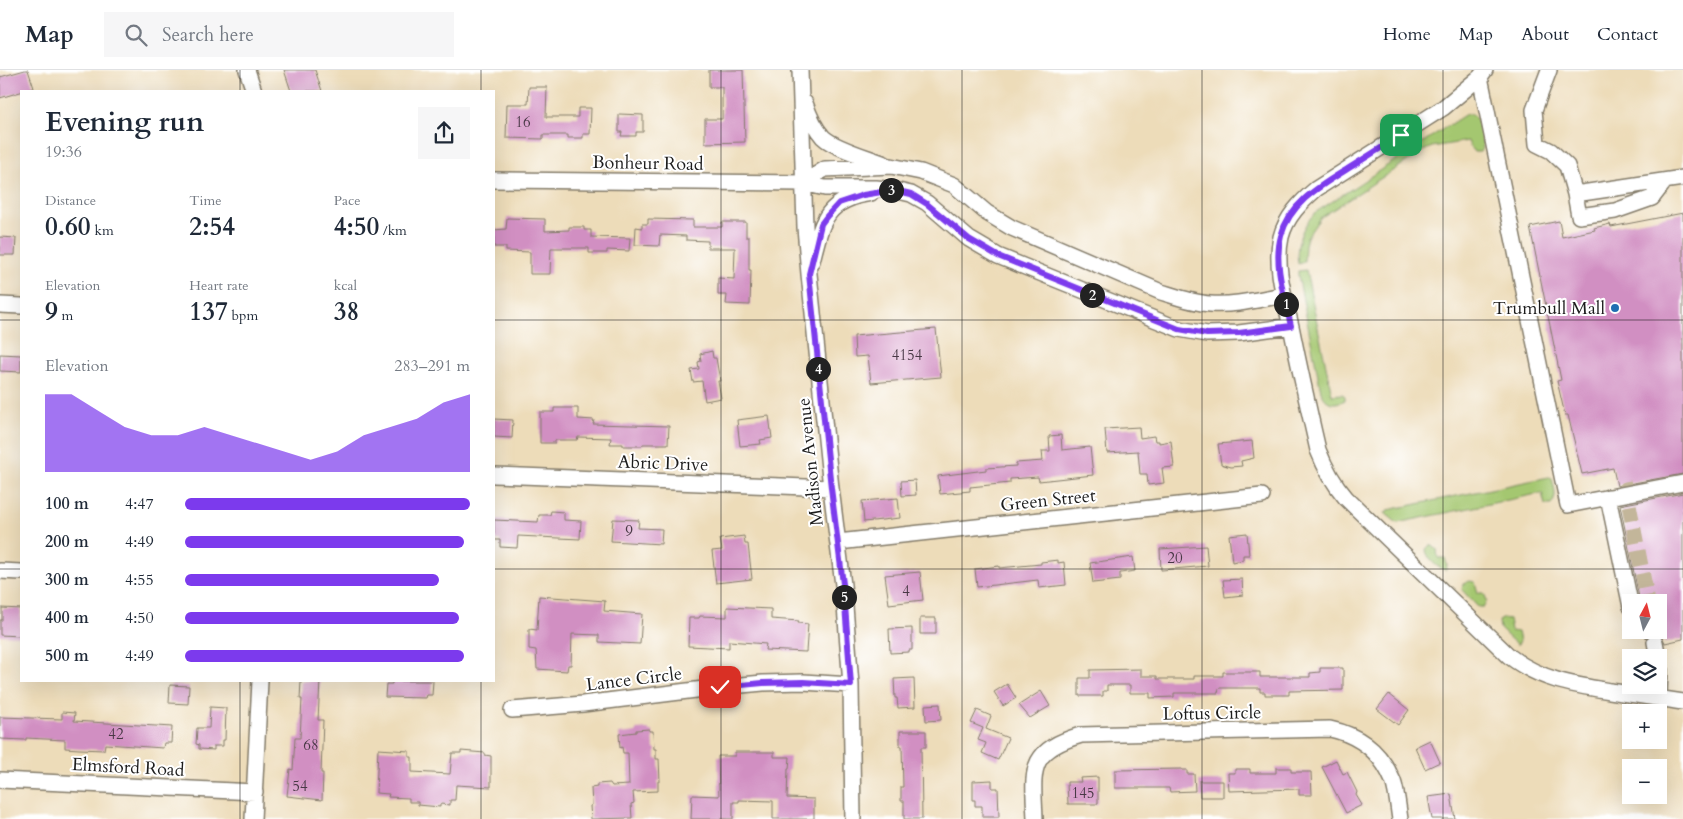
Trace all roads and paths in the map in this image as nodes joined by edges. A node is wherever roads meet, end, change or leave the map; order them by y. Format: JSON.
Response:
{"nodes":[{"id":1,"x":247,"y":70,"type":"edge"},
{"id":2,"x":800,"y":70,"type":"edge"},
{"id":3,"x":1548,"y":70,"type":"edge"},
{"id":4,"x":1482,"y":74,"type":"edge"},
{"id":5,"x":254,"y":90,"type":"edge"},
{"id":6,"x":801,"y":92,"type":"junction"},
{"id":7,"x":891,"y":166,"type":"junction"},
{"id":8,"x":1683,"y":178,"type":"edge"},
{"id":9,"x":495,"y":180,"type":"edge"},
{"id":10,"x":1665,"y":181,"type":"junction"},
{"id":11,"x":803,"y":183,"type":"junction"},
{"id":12,"x":894,"y":190,"type":"junction"},
{"id":13,"x":1575,"y":194,"type":"junction"},
{"id":14,"x":809,"y":274,"type":"junction"},
{"id":15,"x":1284,"y":295,"type":"junction"},
{"id":16,"x":0,"y":305,"type":"edge"},
{"id":17,"x":20,"y":306,"type":"edge"},
{"id":18,"x":1291,"y":326,"type":"junction"},
{"id":19,"x":495,"y":475,"type":"edge"},
{"id":20,"x":1683,"y":483,"type":"edge"},
{"id":21,"x":831,"y":488,"type":"junction"},
{"id":22,"x":1262,"y":496,"type":"dead end"},
{"id":23,"x":1608,"y":497,"type":"junction"},
{"id":24,"x":838,"y":542,"type":"junction"},
{"id":25,"x":0,"y":571,"type":"edge"},
{"id":26,"x":20,"y":572,"type":"edge"},
{"id":27,"x":1628,"y":594,"type":"edge"},
{"id":28,"x":260,"y":682,"type":"edge"},
{"id":29,"x":851,"y":685,"type":"junction"},
{"id":30,"x":1659,"y":694,"type":"edge"},
{"id":31,"x":1659,"y":698,"type":"junction"},
{"id":32,"x":1683,"y":702,"type":"edge"},
{"id":33,"x":512,"y":710,"type":"dead end"},
{"id":34,"x":0,"y":780,"type":"edge"},
{"id":35,"x":255,"y":792,"type":"junction"},
{"id":36,"x":253,"y":819,"type":"edge"},
{"id":37,"x":853,"y":819,"type":"edge"},
{"id":38,"x":1035,"y":819,"type":"edge"},
{"id":39,"x":1400,"y":819,"type":"edge"}],
"edges":[{"from":1,"to":5,"type":"street"},
{"from":2,"to":6,"type":"street","name":"Madison Avenue"},
{"from":3,"to":13,"type":"street"},
{"from":4,"to":15,"type":"street"},
{"from":4,"to":23,"type":"street"},
{"from":6,"to":7,"type":"street"},
{"from":6,"to":11,"type":"street","name":"Madison Avenue"},
{"from":7,"to":11,"type":"street"},
{"from":7,"to":15,"type":"street"},
{"from":8,"to":10,"type":"street"},
{"from":9,"to":11,"type":"street","name":"Bonheur Road"},
{"from":10,"to":13,"type":"street"},
{"from":10,"to":13,"type":"street"},
{"from":11,"to":12,"type":"street","name":"Bonheur Road"},
{"from":11,"to":14,"type":"street","name":"Madison Avenue"},
{"from":12,"to":14,"type":"street"},
{"from":12,"to":18,"type":"street"},
{"from":14,"to":21,"type":"street","name":"Madison Avenue"},
{"from":15,"to":18,"type":"street"},
{"from":16,"to":17,"type":"street"},
{"from":18,"to":31,"type":"street"},
{"from":19,"to":21,"type":"street","name":"Abric Drive"},
{"from":20,"to":23,"type":"street"},
{"from":21,"to":24,"type":"street","name":"Madison Avenue"},
{"from":22,"to":24,"type":"street","name":"Green Street"},
{"from":23,"to":27,"type":"street"},
{"from":24,"to":29,"type":"street","name":"Madison Avenue"},
{"from":25,"to":26,"type":"street"},
{"from":28,"to":35,"type":"street"},
{"from":29,"to":33,"type":"street","name":"Lance Circle"},
{"from":29,"to":37,"type":"street","name":"Madison Avenue"},
{"from":30,"to":31,"type":"street"},
{"from":31,"to":32,"type":"street"},
{"from":34,"to":35,"type":"street","name":"Elmsford Road"},
{"from":35,"to":36,"type":"street"},
{"from":38,"to":39,"type":"street","name":"Loftus Circle"}]}
